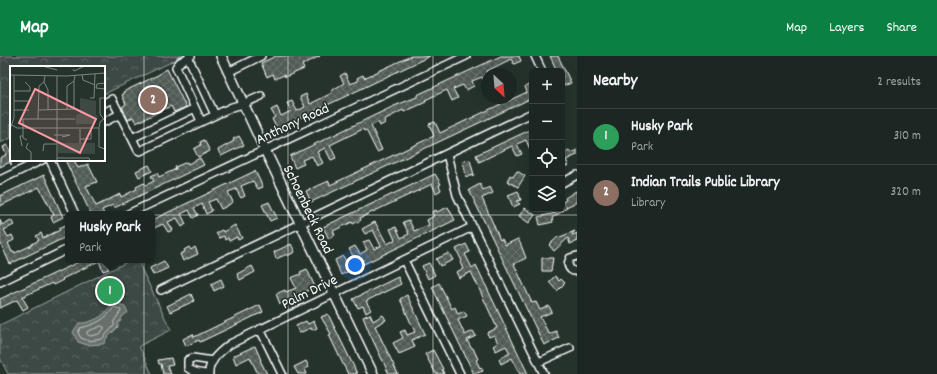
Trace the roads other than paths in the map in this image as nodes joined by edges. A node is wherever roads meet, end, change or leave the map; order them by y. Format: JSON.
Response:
{"nodes":[{"id":1,"x":221,"y":56,"type":"edge"},
{"id":2,"x":262,"y":56,"type":"edge"},
{"id":3,"x":466,"y":56,"type":"edge"},
{"id":4,"x":535,"y":56,"type":"edge"},
{"id":5,"x":190,"y":57,"type":"edge"},
{"id":6,"x":541,"y":68,"type":"edge"},
{"id":7,"x":228,"y":72,"type":"junction"},
{"id":8,"x":261,"y":96,"type":"dead end"},
{"id":9,"x":105,"y":102,"type":"edge"},
{"id":10,"x":243,"y":104,"type":"junction"},
{"id":11,"x":195,"y":108,"type":"junction"},
{"id":12,"x":120,"y":114,"type":"junction"},
{"id":13,"x":529,"y":114,"type":"edge"},
{"id":14,"x":215,"y":115,"type":"junction"},
{"id":15,"x":201,"y":121,"type":"junction"},
{"id":16,"x":105,"y":122,"type":"edge"},
{"id":17,"x":132,"y":138,"type":"junction"},
{"id":18,"x":265,"y":150,"type":"junction"},
{"id":19,"x":447,"y":154,"type":"junction"},
{"id":20,"x":40,"y":161,"type":"edge"},
{"id":21,"x":50,"y":161,"type":"edge"},
{"id":22,"x":577,"y":175,"type":"edge"},
{"id":23,"x":0,"y":180,"type":"edge"},
{"id":24,"x":565,"y":181,"type":"edge"},
{"id":25,"x":74,"y":211,"type":"edge"},
{"id":26,"x":134,"y":211,"type":"edge"},
{"id":27,"x":300,"y":223,"type":"junction"},
{"id":28,"x":472,"y":227,"type":"junction"},
{"id":29,"x":65,"y":250,"type":"edge"},
{"id":30,"x":577,"y":256,"type":"edge"},
{"id":31,"x":404,"y":260,"type":"junction"},
{"id":32,"x":577,"y":271,"type":"edge"},
{"id":33,"x":1,"y":281,"type":"edge"},
{"id":34,"x":161,"y":290,"type":"dead end"},
{"id":35,"x":334,"y":294,"type":"junction"},
{"id":36,"x":260,"y":329,"type":"junction"},
{"id":37,"x":570,"y":348,"type":"dead end"},
{"id":38,"x":213,"y":361,"type":"junction"},
{"id":39,"x":539,"y":362,"type":"junction"},
{"id":40,"x":208,"y":372,"type":"edge"},
{"id":41,"x":282,"y":374,"type":"edge"},
{"id":42,"x":373,"y":374,"type":"edge"},
{"id":43,"x":460,"y":374,"type":"edge"},
{"id":44,"x":544,"y":374,"type":"edge"}],
"edges":[{"from":1,"to":7,"type":"main road","name":"Schoenbeck Road"},
{"from":2,"to":7,"type":"street"},
{"from":3,"to":18,"type":"street","name":"Anthony Road"},
{"from":4,"to":6,"type":"street"},
{"from":5,"to":11,"type":"street"},
{"from":5,"to":14,"type":"street"},
{"from":7,"to":10,"type":"main road","name":"Schoenbeck Road"},
{"from":8,"to":10,"type":"street"},
{"from":9,"to":12,"type":"street"},
{"from":10,"to":14,"type":"street"},
{"from":10,"to":18,"type":"main road","name":"Schoenbeck Road"},
{"from":11,"to":15,"type":"street"},
{"from":11,"to":17,"type":"street"},
{"from":12,"to":16,"type":"street"},
{"from":12,"to":17,"type":"street"},
{"from":13,"to":19,"type":"street"},
{"from":14,"to":15,"type":"street"},
{"from":15,"to":17,"type":"street"},
{"from":18,"to":26,"type":"street","name":"Anthony Road"},
{"from":18,"to":27,"type":"main road","name":"Schoenbeck Road"},
{"from":19,"to":27,"type":"street"},
{"from":19,"to":28,"type":"street"},
{"from":20,"to":23,"type":"street"},
{"from":21,"to":25,"type":"street"},
{"from":22,"to":24,"type":"street"},
{"from":27,"to":34,"type":"street"},
{"from":27,"to":35,"type":"main road","name":"Schoenbeck Road"},
{"from":28,"to":31,"type":"street","name":"Palm Drive"},
{"from":28,"to":39,"type":"street"},
{"from":29,"to":33,"type":"street"},
{"from":30,"to":32,"type":"street"},
{"from":31,"to":35,"type":"street","name":"Palm Drive"},
{"from":31,"to":43,"type":"street"},
{"from":35,"to":36,"type":"street","name":"Palm Drive"},
{"from":35,"to":42,"type":"main road","name":"Schoenbeck Road"},
{"from":36,"to":38,"type":"street","name":"Palm Drive"},
{"from":36,"to":41,"type":"street"},
{"from":37,"to":39,"type":"street"},
{"from":38,"to":40,"type":"street","name":"Palm Drive"},
{"from":38,"to":40,"type":"street"},
{"from":39,"to":44,"type":"street"}]}
